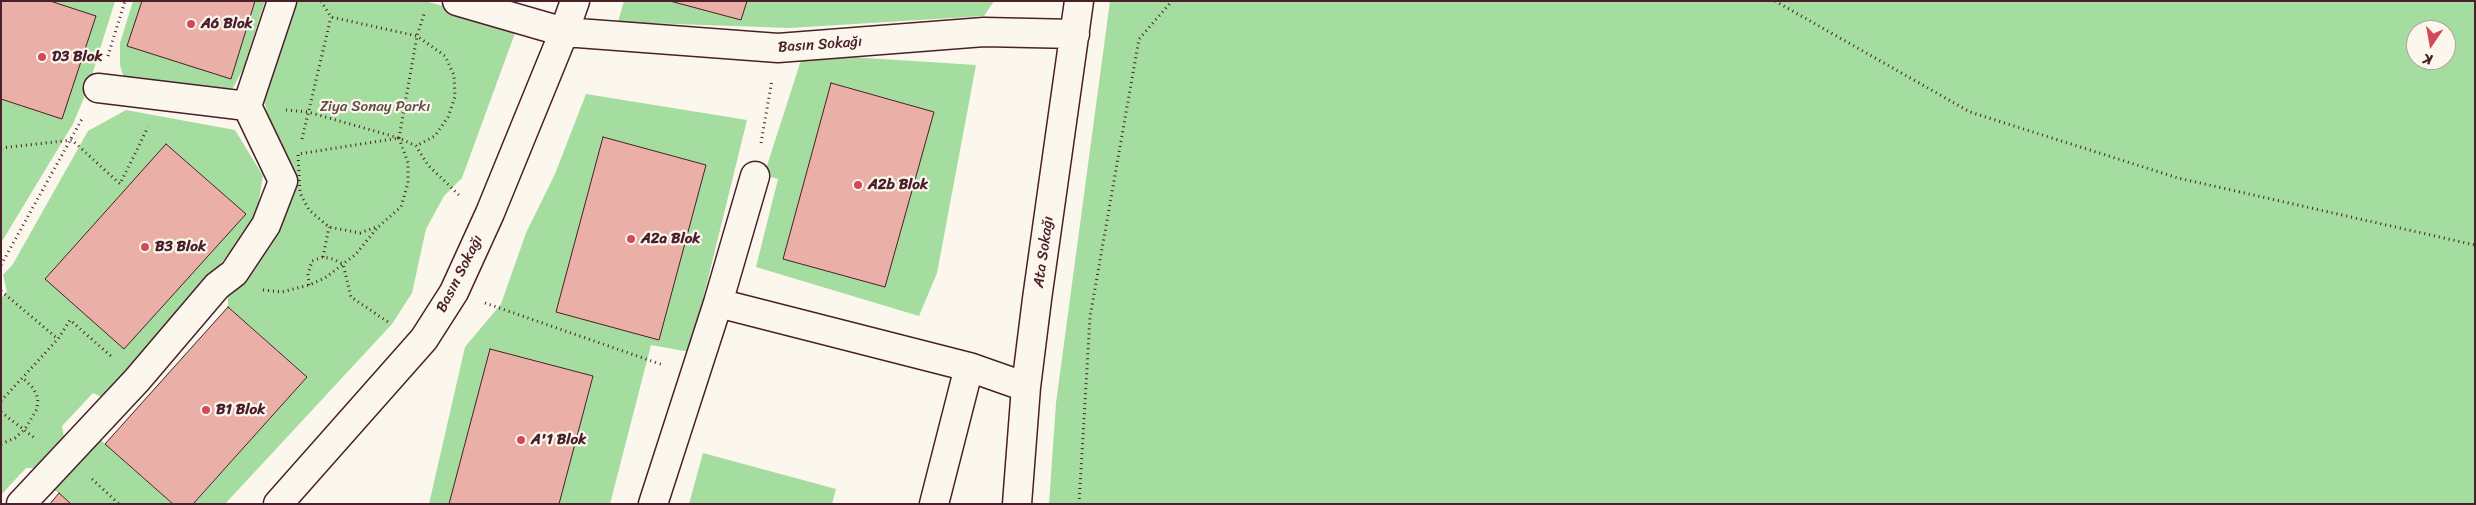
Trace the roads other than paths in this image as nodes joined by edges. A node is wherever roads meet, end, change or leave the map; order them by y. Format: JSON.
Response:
{"nodes":[{"id":1,"x":282,"y":1,"type":"edge"},
{"id":2,"x":457,"y":1,"type":"edge"},
{"id":3,"x":575,"y":1,"type":"edge"},
{"id":4,"x":1079,"y":1,"type":"edge"},
{"id":5,"x":564,"y":32,"type":"junction"},
{"id":6,"x":1076,"y":34,"type":"junction"},
{"id":7,"x":98,"y":88,"type":"road end"},
{"id":8,"x":246,"y":106,"type":"junction"},
{"id":9,"x":755,"y":176,"type":"road end"},
{"id":10,"x":718,"y":303,"type":"junction"},
{"id":11,"x":969,"y":367,"type":"junction"},
{"id":12,"x":1026,"y":387,"type":"junction"},
{"id":13,"x":22,"y":504,"type":"edge"},
{"id":14,"x":278,"y":504,"type":"edge"},
{"id":15,"x":653,"y":504,"type":"edge"},
{"id":16,"x":934,"y":504,"type":"edge"},
{"id":17,"x":1017,"y":504,"type":"edge"}],
"edges":[{"from":1,"to":8,"type":"street"},
{"from":2,"to":5,"type":"street"},
{"from":3,"to":5,"type":"street","name":"Basın Sokağı"},
{"from":4,"to":6,"type":"street","name":"Ata Sokağı"},
{"from":5,"to":6,"type":"street","name":"Basın Sokağı"},
{"from":5,"to":14,"type":"street","name":"Basın Sokağı"},
{"from":6,"to":12,"type":"street","name":"Ata Sokağı"},
{"from":7,"to":8,"type":"street"},
{"from":8,"to":13,"type":"street"},
{"from":9,"to":10,"type":"street"},
{"from":10,"to":11,"type":"street"},
{"from":10,"to":15,"type":"street"},
{"from":11,"to":12,"type":"street"},
{"from":11,"to":16,"type":"street"},
{"from":12,"to":17,"type":"street","name":"Ata Sokağı"}]}
